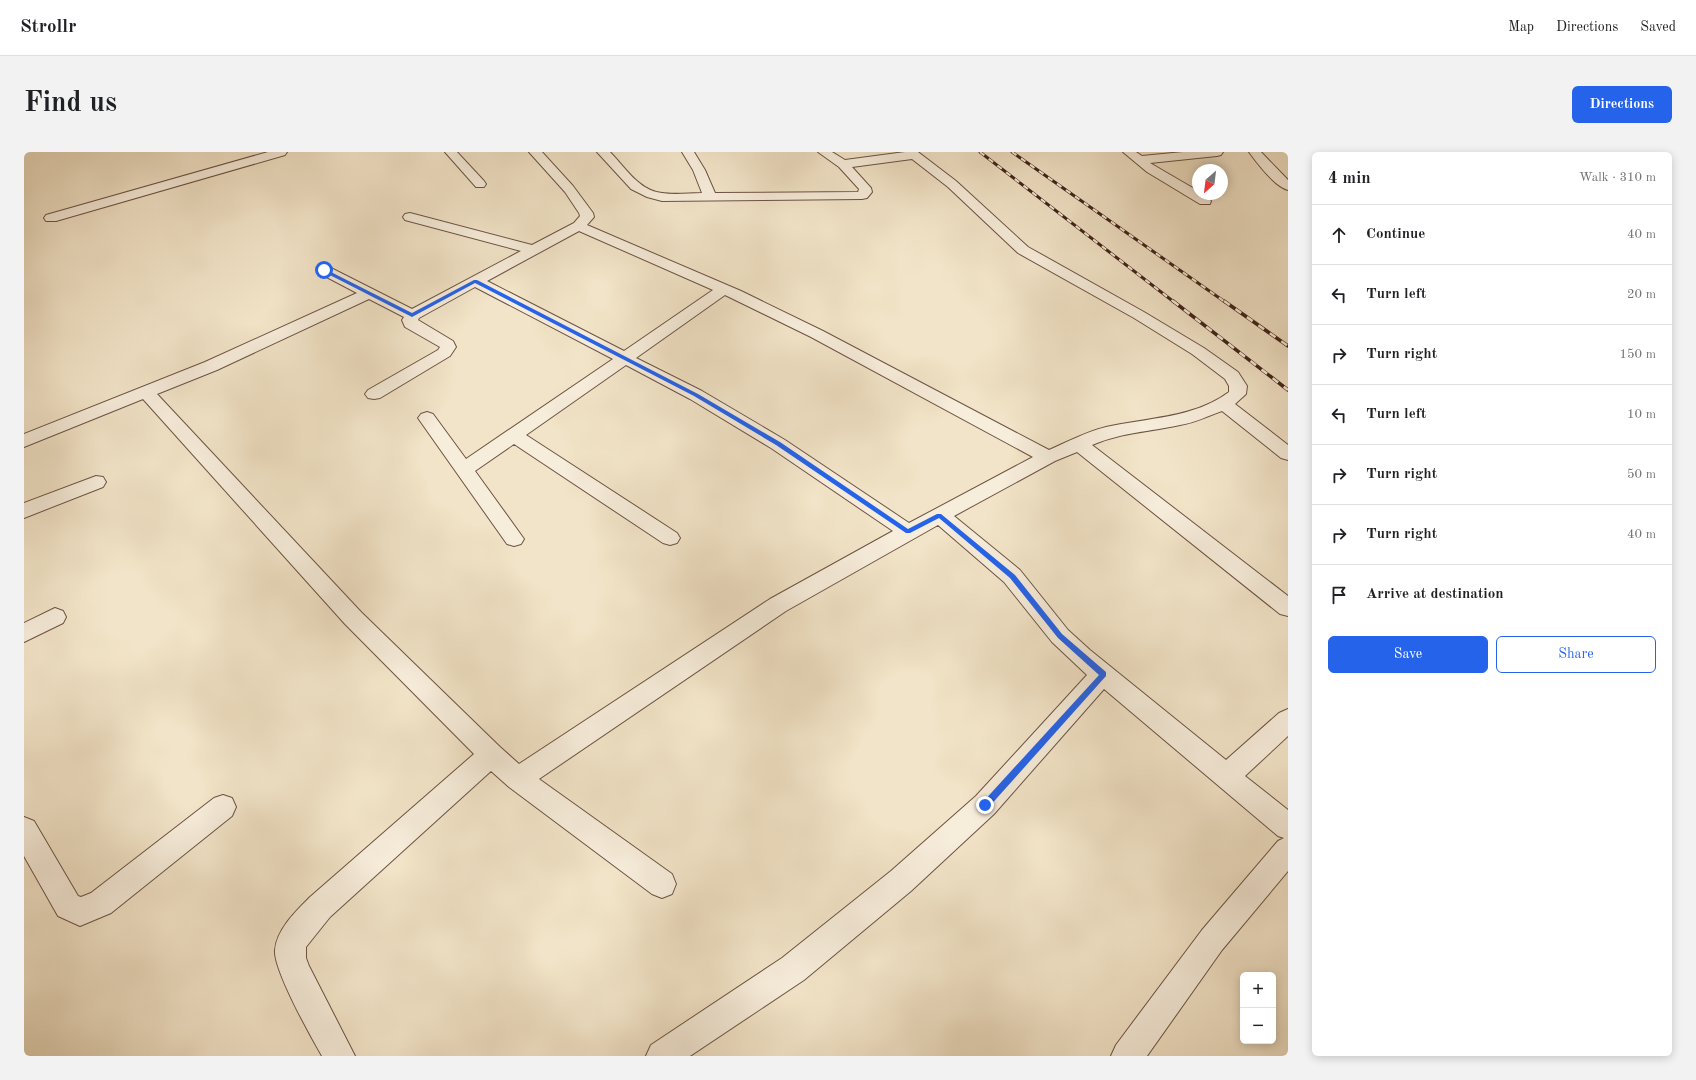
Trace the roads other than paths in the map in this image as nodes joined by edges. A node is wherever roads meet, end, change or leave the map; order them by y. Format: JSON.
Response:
{"nodes":[{"id":1,"x":282,"y":152,"type":"edge"},
{"id":2,"x":451,"y":152,"type":"edge"},
{"id":3,"x":535,"y":152,"type":"edge"},
{"id":4,"x":603,"y":152,"type":"edge"},
{"id":5,"x":688,"y":152,"type":"edge"},
{"id":6,"x":824,"y":152,"type":"edge"},
{"id":7,"x":1129,"y":152,"type":"edge"},
{"id":8,"x":1217,"y":152,"type":"edge"},
{"id":9,"x":1255,"y":152,"type":"edge"},
{"id":10,"x":913,"y":153,"type":"edge"},
{"id":11,"x":1140,"y":160,"type":"junction"},
{"id":12,"x":843,"y":164,"type":"junction"},
{"id":13,"x":480,"y":184,"type":"dead end"},
{"id":14,"x":1288,"y":186,"type":"edge"},
{"id":15,"x":710,"y":196,"type":"junction"},
{"id":16,"x":1205,"y":201,"type":"dead end"},
{"id":17,"x":410,"y":216,"type":"dead end"},
{"id":18,"x":51,"y":218,"type":"dead end"},
{"id":19,"x":579,"y":226,"type":"junction"},
{"id":20,"x":533,"y":250,"type":"junction"},
{"id":21,"x":324,"y":270,"type":"dead end"},
{"id":22,"x":475,"y":281,"type":"junction"},
{"id":23,"x":724,"y":289,"type":"junction"},
{"id":24,"x":369,"y":293,"type":"junction"},
{"id":25,"x":412,"y":315,"type":"junction"},
{"id":26,"x":626,"y":358,"type":"junction"},
{"id":27,"x":146,"y":392,"type":"junction"},
{"id":28,"x":374,"y":394,"type":"dead end"},
{"id":29,"x":1224,"y":404,"type":"junction"},
{"id":30,"x":427,"y":418,"type":"dead end"},
{"id":31,"x":514,"y":436,"type":"junction"},
{"id":32,"x":24,"y":441,"type":"edge"},
{"id":33,"x":1079,"y":444,"type":"junction"},
{"id":34,"x":1288,"y":454,"type":"edge"},
{"id":35,"x":1048,"y":457,"type":"junction"},
{"id":36,"x":464,"y":470,"type":"junction"},
{"id":37,"x":96,"y":482,"type":"dead end"},
{"id":38,"x":24,"y":511,"type":"edge"},
{"id":39,"x":939,"y":515,"type":"junction"},
{"id":40,"x":908,"y":532,"type":"junction"},
{"id":41,"x":670,"y":538,"type":"dead end"},
{"id":42,"x":514,"y":539,"type":"dead end"},
{"id":43,"x":1288,"y":608,"type":"edge"},
{"id":44,"x":55,"y":616,"type":"dead end"},
{"id":45,"x":24,"y":633,"type":"edge"},
{"id":46,"x":1103,"y":674,"type":"junction"},
{"id":47,"x":1288,"y":720,"type":"edge"},
{"id":48,"x":491,"y":756,"type":"junction"},
{"id":49,"x":1227,"y":776,"type":"junction"},
{"id":50,"x":518,"y":779,"type":"junction"},
{"id":51,"x":224,"y":807,"type":"dead end"},
{"id":52,"x":1288,"y":827,"type":"edge"},
{"id":53,"x":24,"y":830,"type":"edge"},
{"id":54,"x":1288,"y":850,"type":"edge"},
{"id":55,"x":662,"y":884,"type":"dead end"},
{"id":56,"x":339,"y":1056,"type":"edge"},
{"id":57,"x":662,"y":1056,"type":"edge"},
{"id":58,"x":1127,"y":1056,"type":"edge"}],
"edges":[{"from":1,"to":18,"type":"street"},
{"from":2,"to":13,"type":"street"},
{"from":3,"to":19,"type":"street"},
{"from":4,"to":15,"type":"street"},
{"from":5,"to":15,"type":"street"},
{"from":6,"to":12,"type":"street"},
{"from":7,"to":11,"type":"street"},
{"from":8,"to":11,"type":"street"},
{"from":9,"to":14,"type":"street"},
{"from":10,"to":12,"type":"street"},
{"from":10,"to":29,"type":"street"},
{"from":11,"to":16,"type":"street"},
{"from":12,"to":15,"type":"street"},
{"from":17,"to":20,"type":"street"},
{"from":19,"to":20,"type":"street"},
{"from":19,"to":23,"type":"street"},
{"from":20,"to":22,"type":"street"},
{"from":21,"to":24,"type":"street"},
{"from":22,"to":25,"type":"street"},
{"from":22,"to":26,"type":"street"},
{"from":23,"to":26,"type":"street"},
{"from":23,"to":35,"type":"street"},
{"from":24,"to":25,"type":"street"},
{"from":24,"to":27,"type":"street"},
{"from":25,"to":28,"type":"street"},
{"from":26,"to":31,"type":"street"},
{"from":26,"to":40,"type":"street"},
{"from":27,"to":32,"type":"street"},
{"from":27,"to":48,"type":"street"},
{"from":29,"to":33,"type":"street"},
{"from":29,"to":34,"type":"street"},
{"from":30,"to":36,"type":"street"},
{"from":31,"to":36,"type":"street"},
{"from":31,"to":41,"type":"street"},
{"from":33,"to":35,"type":"street"},
{"from":33,"to":43,"type":"street"},
{"from":35,"to":39,"type":"street"},
{"from":36,"to":42,"type":"street"},
{"from":37,"to":38,"type":"street"},
{"from":39,"to":40,"type":"street"},
{"from":39,"to":46,"type":"street"},
{"from":40,"to":50,"type":"street"},
{"from":44,"to":45,"type":"street"},
{"from":46,"to":49,"type":"street"},
{"from":46,"to":57,"type":"street"},
{"from":47,"to":49,"type":"street"},
{"from":48,"to":50,"type":"street"},
{"from":48,"to":56,"type":"street"},
{"from":49,"to":52,"type":"street"},
{"from":50,"to":55,"type":"street"},
{"from":51,"to":53,"type":"street"},
{"from":54,"to":58,"type":"street"}]}
